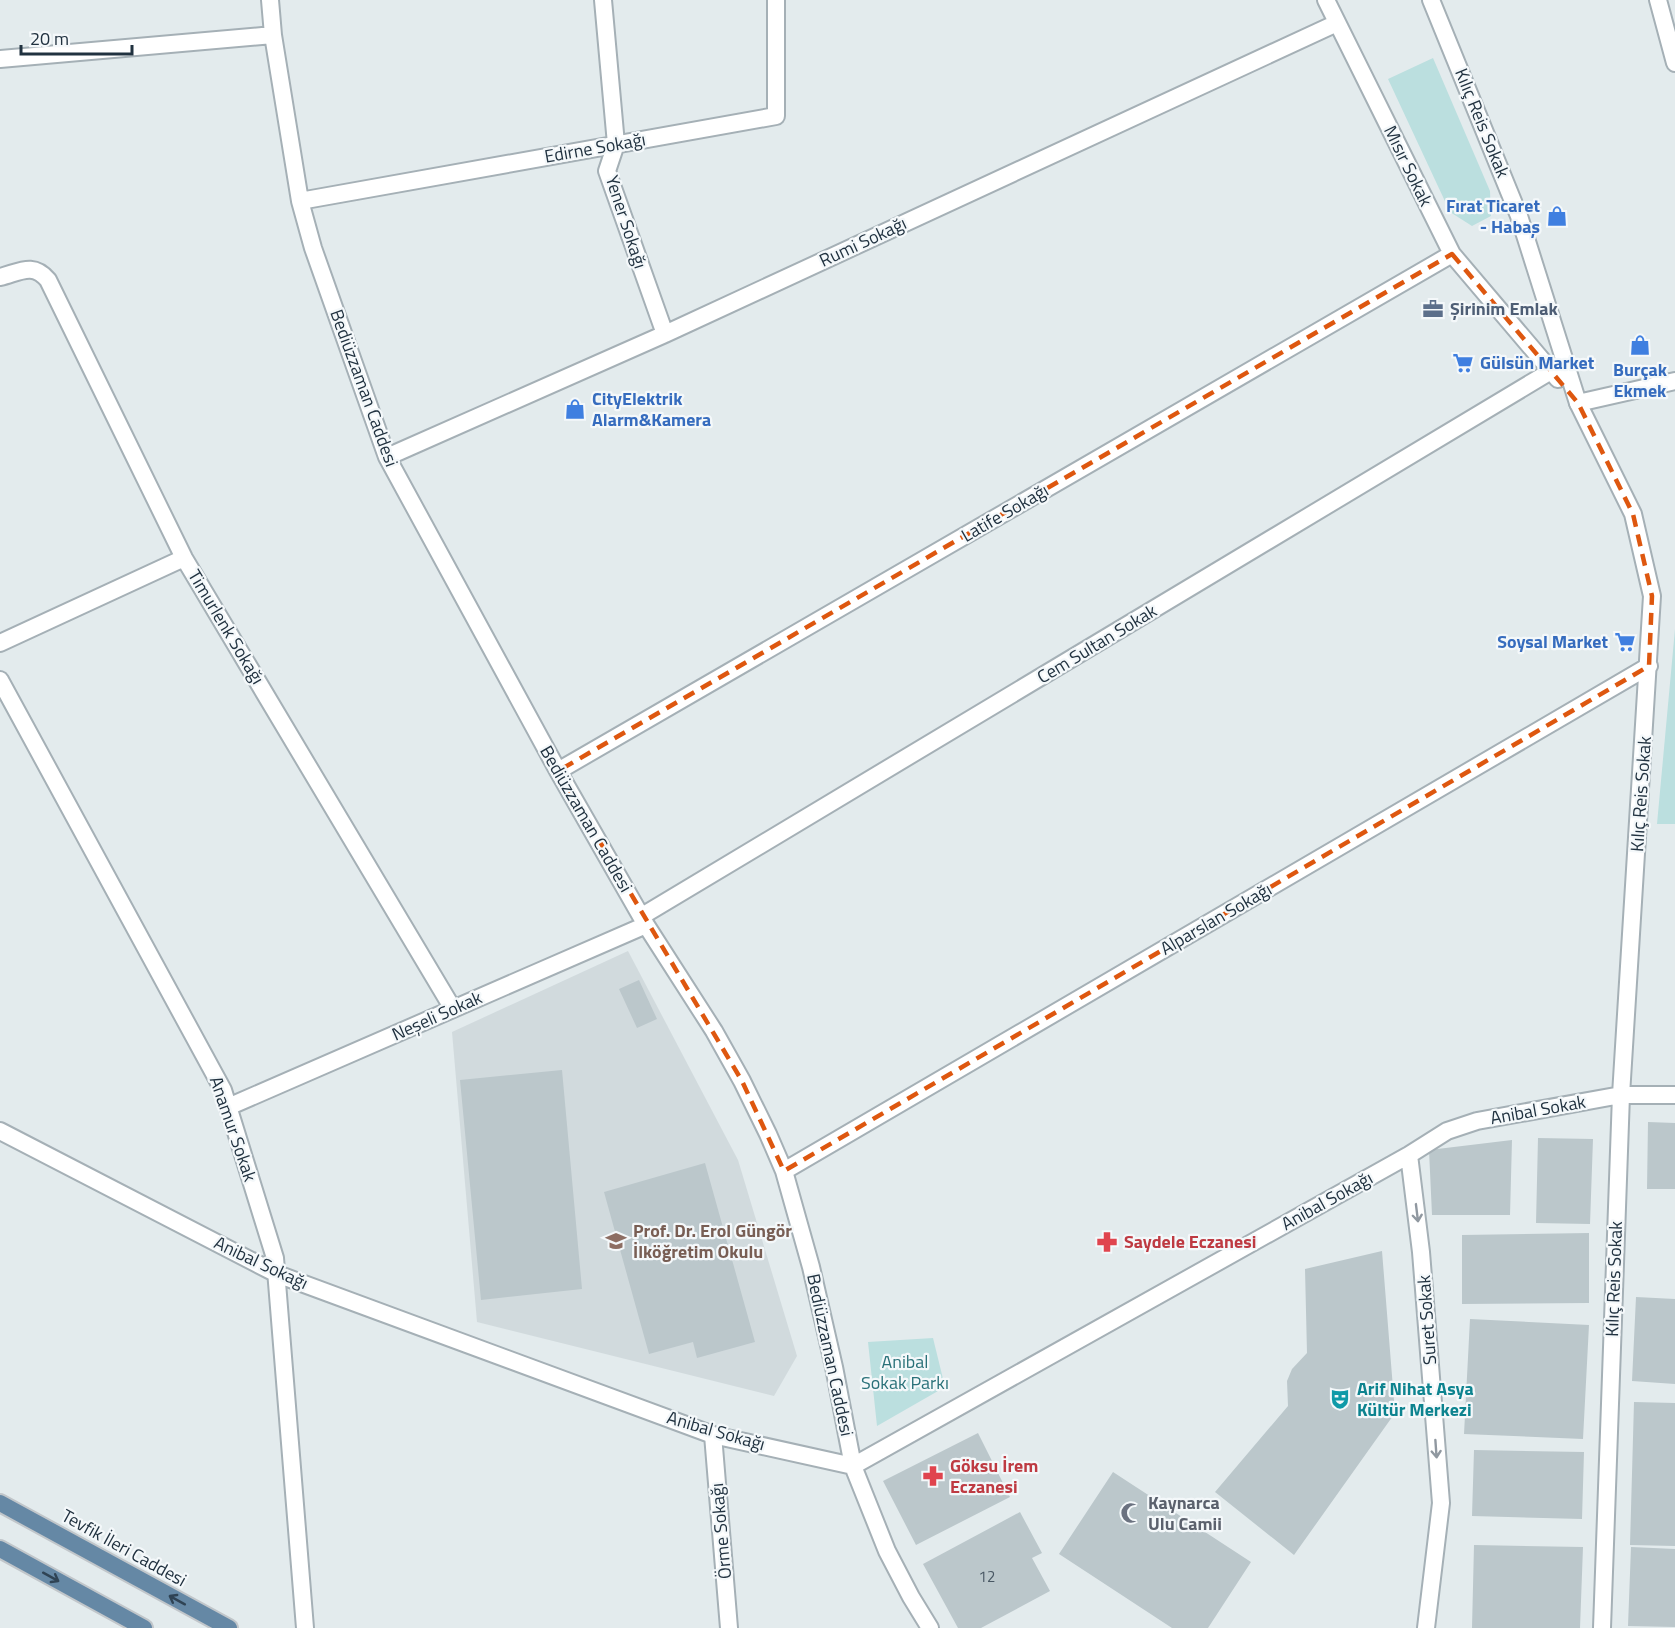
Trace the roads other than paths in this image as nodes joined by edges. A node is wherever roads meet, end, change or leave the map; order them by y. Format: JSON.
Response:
{"nodes":[{"id":1,"x":270,"y":0,"type":"edge"},
{"id":2,"x":603,"y":0,"type":"edge"},
{"id":3,"x":776,"y":0,"type":"edge"},
{"id":4,"x":1326,"y":0,"type":"edge"},
{"id":5,"x":1431,"y":0,"type":"edge"},
{"id":6,"x":1658,"y":0,"type":"edge"},
{"id":7,"x":1337,"y":23,"type":"junction"},
{"id":8,"x":273,"y":35,"type":"junction"},
{"id":9,"x":0,"y":59,"type":"edge"},
{"id":10,"x":1675,"y":63,"type":"edge"},
{"id":11,"x":616,"y":144,"type":"junction"},
{"id":12,"x":300,"y":201,"type":"junction"},
{"id":13,"x":1452,"y":254,"type":"junction"},
{"id":14,"x":0,"y":277,"type":"edge"},
{"id":15,"x":665,"y":334,"type":"junction"},
{"id":16,"x":1551,"y":372,"type":"junction"},
{"id":17,"x":1675,"y":381,"type":"edge"},
{"id":18,"x":1578,"y":403,"type":"junction"},
{"id":19,"x":387,"y":457,"type":"junction"},
{"id":20,"x":184,"y":558,"type":"junction"},
{"id":21,"x":0,"y":643,"type":"edge"},
{"id":22,"x":1649,"y":666,"type":"junction"},
{"id":23,"x":0,"y":680,"type":"edge"},
{"id":24,"x":558,"y":771,"type":"junction"},
{"id":25,"x":644,"y":921,"type":"junction"},
{"id":26,"x":453,"y":1009,"type":"junction"},
{"id":27,"x":1621,"y":1095,"type":"junction"},
{"id":28,"x":1675,"y":1095,"type":"edge"},
{"id":29,"x":228,"y":1107,"type":"junction"},
{"id":30,"x":0,"y":1131,"type":"edge"},
{"id":31,"x":1409,"y":1155,"type":"junction"},
{"id":32,"x":784,"y":1171,"type":"junction"},
{"id":33,"x":277,"y":1274,"type":"junction"},
{"id":34,"x":713,"y":1435,"type":"junction"},
{"id":35,"x":853,"y":1466,"type":"junction"},
{"id":36,"x":0,"y":1503,"type":"edge"},
{"id":37,"x":0,"y":1549,"type":"edge"},
{"id":38,"x":144,"y":1628,"type":"edge"},
{"id":39,"x":229,"y":1628,"type":"edge"},
{"id":40,"x":305,"y":1628,"type":"edge"},
{"id":41,"x":729,"y":1628,"type":"edge"},
{"id":42,"x":930,"y":1628,"type":"edge"},
{"id":43,"x":1426,"y":1628,"type":"edge"},
{"id":44,"x":1602,"y":1628,"type":"edge"}],
"edges":[{"from":1,"to":8,"type":"street","name":"Bediüzzaman Caddesi"},
{"from":2,"to":11,"type":"street","name":"Yener Sokağı"},
{"from":3,"to":11,"type":"street","name":"Edirne Sokağı"},
{"from":4,"to":7,"type":"street","name":"Mısır Sokak"},
{"from":5,"to":18,"type":"street","name":"Kılıç Reis Sokak"},
{"from":6,"to":10,"type":"street"},
{"from":7,"to":13,"type":"street","name":"Mısır Sokak"},
{"from":7,"to":15,"type":"street","name":"Rumi Sokağı"},
{"from":8,"to":9,"type":"street"},
{"from":8,"to":12,"type":"street","name":"Bediüzzaman Caddesi"},
{"from":11,"to":12,"type":"street","name":"Edirne Sokağı"},
{"from":11,"to":15,"type":"street","name":"Yener Sokağı"},
{"from":12,"to":19,"type":"street","name":"Bediüzzaman Caddesi"},
{"from":13,"to":16,"type":"street","name":"Mısır Sokak"},
{"from":13,"to":24,"type":"street","name":"Latife Sokağı"},
{"from":14,"to":20,"type":"street","name":"Timurlenk Sokağı"},
{"from":15,"to":19,"type":"street","name":"Rumi Sokağı"},
{"from":16,"to":18,"type":"street","name":"Mısır Sokak"},
{"from":16,"to":25,"type":"street","name":"Cem Sultan Sokak"},
{"from":17,"to":18,"type":"street"},
{"from":18,"to":22,"type":"street","name":"Kılıç Reis Sokak"},
{"from":19,"to":24,"type":"street","name":"Bediüzzaman Caddesi"},
{"from":20,"to":21,"type":"street"},
{"from":20,"to":26,"type":"street","name":"Timurlenk Sokağı"},
{"from":22,"to":27,"type":"street","name":"Kılıç Reis Sokak"},
{"from":22,"to":32,"type":"street","name":"Alparslan Sokağı"},
{"from":23,"to":29,"type":"street","name":"Anamur Sokak"},
{"from":24,"to":25,"type":"street","name":"Bediüzzaman Caddesi"},
{"from":25,"to":26,"type":"street","name":"Neşeli Sokak"},
{"from":25,"to":32,"type":"street","name":"Bediüzzaman Caddesi"},
{"from":26,"to":29,"type":"street","name":"Neşeli Sokak"},
{"from":27,"to":28,"type":"street","name":"Anibal Sokak"},
{"from":27,"to":31,"type":"street","name":"Anibal Sokak"},
{"from":27,"to":44,"type":"street","name":"Kılıç Reis Sokak"},
{"from":29,"to":33,"type":"street","name":"Anamur Sokak"},
{"from":30,"to":33,"type":"street","name":"Anibal Sokağı"},
{"from":31,"to":35,"type":"street","name":"Anibal Sokağı"},
{"from":31,"to":43,"type":"street","name":"Suret Sokak","one_way":true},
{"from":32,"to":35,"type":"street","name":"Bediüzzaman Caddesi"},
{"from":33,"to":34,"type":"street","name":"Anibal Sokağı"},
{"from":33,"to":40,"type":"street","name":"Anamur Sokak"},
{"from":34,"to":35,"type":"street","name":"Anibal Sokağı"},
{"from":34,"to":41,"type":"street","name":"Örme Sokağı"},
{"from":35,"to":42,"type":"street","name":"Bediüzzaman Caddesi"},
{"from":39,"to":36,"type":"main road","name":"Tevfik İleri Caddesi","one_way":true},
{"from":37,"to":38,"type":"main road","one_way":true}]}
